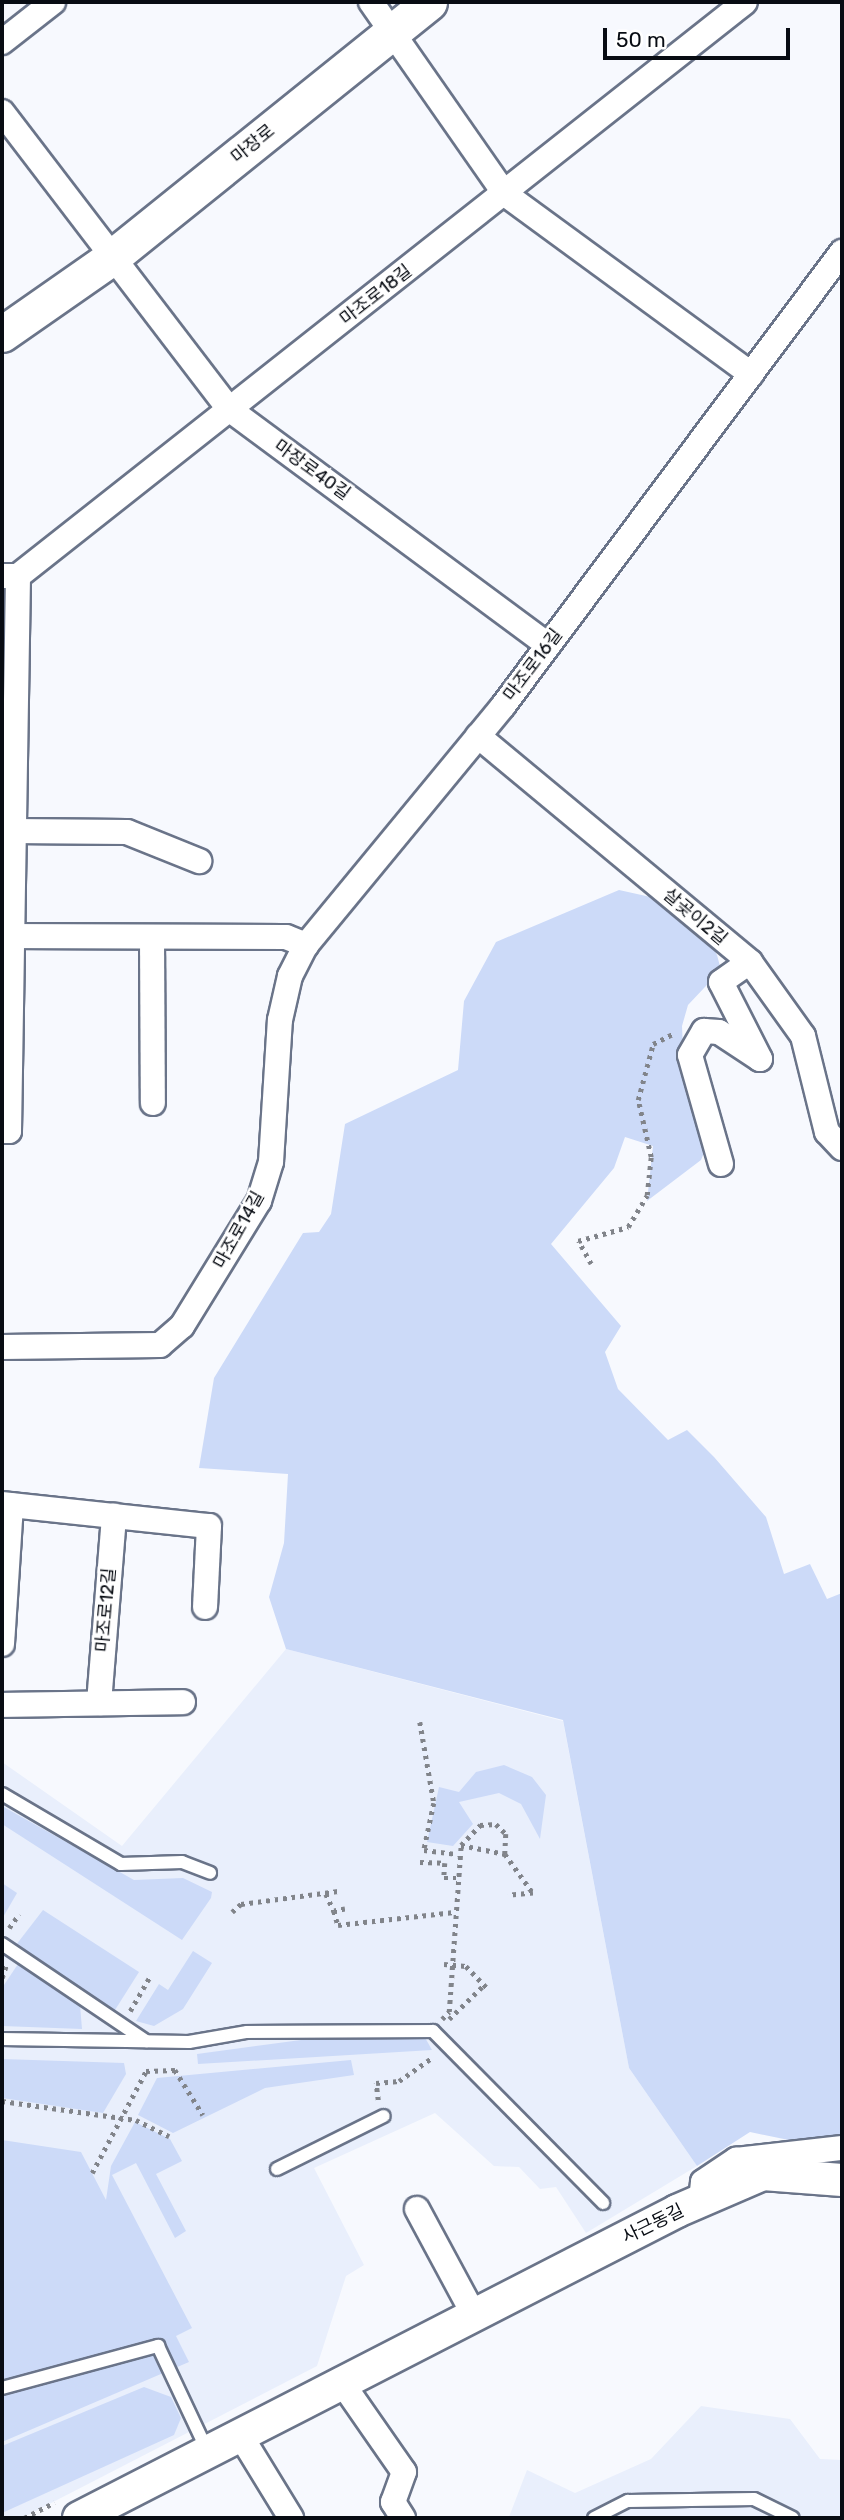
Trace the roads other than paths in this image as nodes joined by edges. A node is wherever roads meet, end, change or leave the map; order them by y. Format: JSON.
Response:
{"nodes":[{"id":1,"x":53,"y":2,"type":"edge"},
{"id":2,"x":371,"y":2,"type":"edge"},
{"id":3,"x":429,"y":2,"type":"edge"},
{"id":4,"x":745,"y":2,"type":"edge"},
{"id":5,"x":394,"y":30,"type":"junction"},
{"id":6,"x":2,"y":42,"type":"edge"},
{"id":7,"x":2,"y":112,"type":"edge"},
{"id":8,"x":505,"y":194,"type":"junction"},
{"id":9,"x":842,"y":252,"type":"edge"},
{"id":10,"x":111,"y":258,"type":"junction"},
{"id":11,"x":2,"y":334,"type":"edge"},
{"id":12,"x":751,"y":374,"type":"junction"},
{"id":13,"x":229,"y":409,"type":"junction"},
{"id":14,"x":10,"y":576,"type":"edge"},
{"id":15,"x":548,"y":645,"type":"junction"},
{"id":16,"x":478,"y":736,"type":"junction"},
{"id":17,"x":12,"y":831,"type":"junction"},
{"id":18,"x":199,"y":861,"type":"dead end"},
{"id":19,"x":6,"y":936,"type":"edge"},
{"id":20,"x":152,"y":937,"type":"junction"},
{"id":21,"x":306,"y":945,"type":"junction"},
{"id":22,"x":750,"y":962,"type":"junction"},
{"id":23,"x":153,"y":1103,"type":"dead end"},
{"id":24,"x":2,"y":1131,"type":"edge"},
{"id":25,"x":842,"y":1148,"type":"edge"},
{"id":26,"x":721,"y":1164,"type":"dead end"},
{"id":27,"x":2,"y":1347,"type":"edge"},
{"id":28,"x":7,"y":1505,"type":"edge"},
{"id":29,"x":114,"y":1516,"type":"junction"},
{"id":30,"x":205,"y":1607,"type":"dead end"},
{"id":31,"x":2,"y":1644,"type":"edge"},
{"id":32,"x":183,"y":1702,"type":"dead end"},
{"id":33,"x":99,"y":1703,"type":"junction"},
{"id":34,"x":2,"y":1706,"type":"edge"},
{"id":35,"x":2,"y":1794,"type":"edge"},
{"id":36,"x":210,"y":1873,"type":"dead end"},
{"id":37,"x":2,"y":1944,"type":"edge"},
{"id":38,"x":2,"y":2039,"type":"edge"},
{"id":39,"x":147,"y":2041,"type":"junction"},
{"id":40,"x":384,"y":2116,"type":"dead end"},
{"id":41,"x":842,"y":2148,"type":"edge"},
{"id":42,"x":277,"y":2169,"type":"dead end"},
{"id":43,"x":842,"y":2180,"type":"edge"},
{"id":44,"x":701,"y":2201,"type":"junction"},
{"id":45,"x":603,"y":2203,"type":"dead end"},
{"id":46,"x":417,"y":2209,"type":"dead end"},
{"id":47,"x":472,"y":2313,"type":"junction"},
{"id":48,"x":340,"y":2380,"type":"junction"},
{"id":49,"x":2,"y":2388,"type":"edge"},
{"id":50,"x":239,"y":2433,"type":"junction"},
{"id":51,"x":207,"y":2450,"type":"junction"},
{"id":52,"x":112,"y":2511,"type":"edge"},
{"id":53,"x":79,"y":2518,"type":"edge"},
{"id":54,"x":291,"y":2518,"type":"edge"},
{"id":55,"x":403,"y":2518,"type":"edge"},
{"id":56,"x":594,"y":2518,"type":"edge"},
{"id":57,"x":793,"y":2518,"type":"edge"}],
"edges":[{"from":1,"to":6,"type":"street"},
{"from":2,"to":5,"type":"street"},
{"from":3,"to":5,"type":"main road","name":"마장로"},
{"from":4,"to":8,"type":"street","name":"마조로18길"},
{"from":5,"to":8,"type":"street"},
{"from":5,"to":10,"type":"main road","name":"마장로"},
{"from":7,"to":10,"type":"street"},
{"from":8,"to":12,"type":"street"},
{"from":8,"to":13,"type":"street","name":"마조로18길"},
{"from":9,"to":12,"type":"street","name":"마조로16길"},
{"from":10,"to":11,"type":"main road","name":"마장로"},
{"from":10,"to":13,"type":"street","name":"마장로40길"},
{"from":12,"to":15,"type":"street","name":"마조로16길"},
{"from":13,"to":14,"type":"street","name":"마조로18길"},
{"from":13,"to":15,"type":"street","name":"마장로40길"},
{"from":14,"to":17,"type":"street"},
{"from":15,"to":16,"type":"street","name":"마조로16길"},
{"from":16,"to":21,"type":"street","name":"마조로16길"},
{"from":16,"to":22,"type":"street","name":"살곶이2길"},
{"from":17,"to":18,"type":"street"},
{"from":17,"to":19,"type":"street"},
{"from":19,"to":20,"type":"street"},
{"from":19,"to":24,"type":"street"},
{"from":20,"to":21,"type":"street"},
{"from":20,"to":23,"type":"street"},
{"from":21,"to":27,"type":"street","name":"마조로14길"},
{"from":22,"to":25,"type":"street","name":"살곶이2길"},
{"from":22,"to":26,"type":"street"},
{"from":28,"to":29,"type":"street"},
{"from":28,"to":31,"type":"street"},
{"from":29,"to":30,"type":"street"},
{"from":29,"to":33,"type":"street","name":"마조로12길"},
{"from":32,"to":33,"type":"street"},
{"from":33,"to":34,"type":"street"},
{"from":35,"to":36,"type":"lane"},
{"from":37,"to":39,"type":"lane"},
{"from":38,"to":39,"type":"lane"},
{"from":39,"to":45,"type":"lane"},
{"from":40,"to":42,"type":"lane"},
{"from":41,"to":44,"type":"street"},
{"from":43,"to":44,"type":"street","name":"사근동길"},
{"from":44,"to":47,"type":"street","name":"사근동길"},
{"from":46,"to":47,"type":"street"},
{"from":47,"to":48,"type":"street","name":"사근동길"},
{"from":48,"to":50,"type":"street","name":"사근동길"},
{"from":48,"to":55,"type":"street"},
{"from":49,"to":51,"type":"lane"},
{"from":50,"to":51,"type":"street","name":"사근동길"},
{"from":50,"to":54,"type":"street"},
{"from":51,"to":52,"type":"street","name":"사근동길"},
{"from":52,"to":53,"type":"street","name":"사근동길"},
{"from":56,"to":57,"type":"lane"}]}
